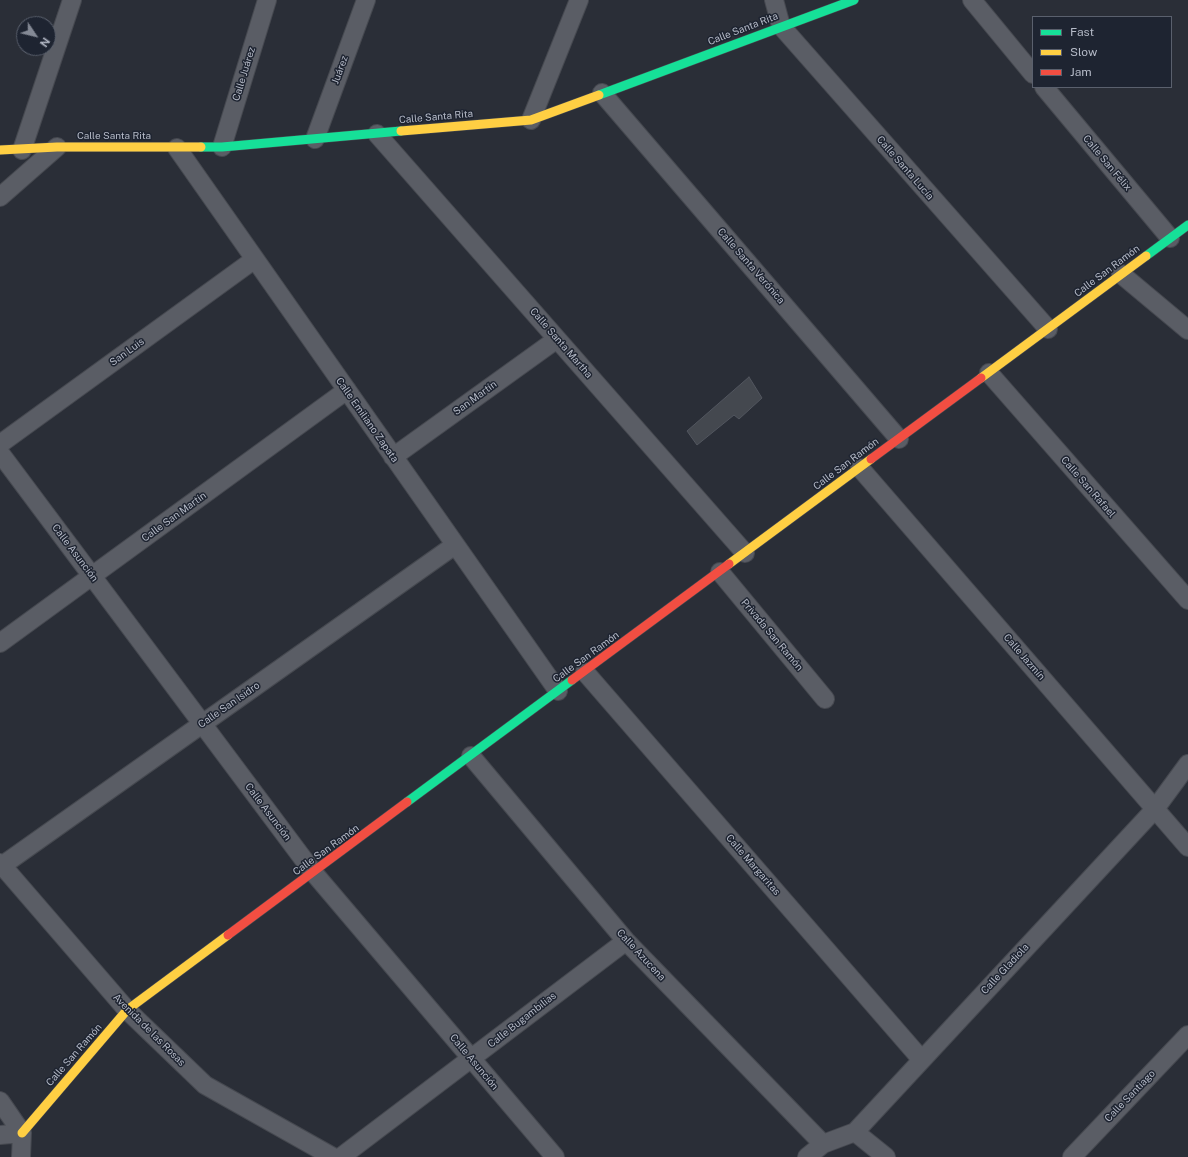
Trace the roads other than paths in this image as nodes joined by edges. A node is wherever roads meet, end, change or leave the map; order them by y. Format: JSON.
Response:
{"nodes":[{"id":1,"x":72,"y":0,"type":"edge"},
{"id":2,"x":267,"y":0,"type":"edge"},
{"id":3,"x":366,"y":0,"type":"edge"},
{"id":4,"x":578,"y":0,"type":"edge"},
{"id":5,"x":774,"y":0,"type":"edge"},
{"id":6,"x":854,"y":0,"type":"edge"},
{"id":7,"x":972,"y":0,"type":"edge"},
{"id":8,"x":781,"y":26,"type":"junction"},
{"id":9,"x":1032,"y":73,"type":"edge"},
{"id":10,"x":1045,"y":88,"type":"edge"},
{"id":11,"x":602,"y":93,"type":"junction"},
{"id":12,"x":531,"y":120,"type":"junction"},
{"id":13,"x":378,"y":134,"type":"junction"},
{"id":14,"x":314,"y":139,"type":"junction"},
{"id":15,"x":57,"y":147,"type":"junction"},
{"id":16,"x":177,"y":148,"type":"junction"},
{"id":17,"x":222,"y":148,"type":"junction"},
{"id":18,"x":0,"y":150,"type":"edge"},
{"id":19,"x":22,"y":150,"type":"junction"},
{"id":20,"x":0,"y":197,"type":"edge"},
{"id":21,"x":1188,"y":225,"type":"edge"},
{"id":22,"x":1170,"y":238,"type":"junction"},
{"id":23,"x":255,"y":259,"type":"junction"},
{"id":24,"x":1121,"y":274,"type":"junction"},
{"id":25,"x":1048,"y":329,"type":"junction"},
{"id":26,"x":1188,"y":330,"type":"edge"},
{"id":27,"x":557,"y":339,"type":"junction"},
{"id":28,"x":989,"y":373,"type":"junction"},
{"id":29,"x":347,"y":390,"type":"junction"},
{"id":30,"x":899,"y":439,"type":"junction"},
{"id":31,"x":0,"y":444,"type":"edge"},
{"id":32,"x":0,"y":453,"type":"edge"},
{"id":33,"x":394,"y":457,"type":"junction"},
{"id":34,"x":860,"y":468,"type":"junction"},
{"id":35,"x":455,"y":545,"type":"junction"},
{"id":36,"x":745,"y":553,"type":"junction"},
{"id":37,"x":720,"y":572,"type":"junction"},
{"id":38,"x":92,"y":576,"type":"junction"},
{"id":39,"x":1188,"y":600,"type":"edge"},
{"id":40,"x":0,"y":643,"type":"edge"},
{"id":41,"x":585,"y":672,"type":"junction"},
{"id":42,"x":558,"y":692,"type":"junction"},
{"id":43,"x":825,"y":699,"type":"dead end"},
{"id":44,"x":202,"y":724,"type":"junction"},
{"id":45,"x":470,"y":756,"type":"junction"},
{"id":46,"x":1188,"y":764,"type":"edge"},
{"id":47,"x":1155,"y":809,"type":"junction"},
{"id":48,"x":1188,"y":847,"type":"edge"},
{"id":49,"x":1,"y":864,"type":"edge"},
{"id":50,"x":313,"y":872,"type":"junction"},
{"id":51,"x":626,"y":941,"type":"junction"},
{"id":52,"x":127,"y":1010,"type":"junction"},
{"id":53,"x":1188,"y":1035,"type":"edge"},
{"id":54,"x":472,"y":1059,"type":"junction"},
{"id":55,"x":921,"y":1059,"type":"junction"},
{"id":56,"x":0,"y":1101,"type":"edge"},
{"id":57,"x":855,"y":1132,"type":"junction"},
{"id":58,"x":22,"y":1133,"type":"junction"},
{"id":59,"x":0,"y":1135,"type":"edge"},
{"id":60,"x":823,"y":1144,"type":"junction"},
{"id":61,"x":21,"y":1157,"type":"edge"},
{"id":62,"x":333,"y":1157,"type":"edge"},
{"id":63,"x":341,"y":1157,"type":"edge"},
{"id":64,"x":555,"y":1157,"type":"edge"},
{"id":65,"x":807,"y":1157,"type":"edge"},
{"id":66,"x":886,"y":1157,"type":"edge"},
{"id":67,"x":1072,"y":1157,"type":"edge"}],
"edges":[{"from":1,"to":19,"type":"street"},
{"from":2,"to":17,"type":"street","name":"Calle Juárez"},
{"from":3,"to":14,"type":"street","name":"Juárez"},
{"from":4,"to":12,"type":"street"},
{"from":5,"to":8,"type":"street","name":"Calle Santa Lucía"},
{"from":6,"to":8,"type":"street","name":"Calle Santa Rita"},
{"from":7,"to":9,"type":"street"},
{"from":8,"to":11,"type":"street","name":"Calle Santa Rita"},
{"from":8,"to":25,"type":"street","name":"Calle Santa Lucía"},
{"from":10,"to":22,"type":"street","name":"Calle San Félix"},
{"from":11,"to":12,"type":"street","name":"Calle Santa Rita"},
{"from":11,"to":30,"type":"street","name":"Calle Santa Verónica"},
{"from":12,"to":13,"type":"street","name":"Calle Santa Rita"},
{"from":13,"to":14,"type":"street","name":"Calle Santa Rita"},
{"from":13,"to":27,"type":"street","name":"Calle Santa Martha"},
{"from":14,"to":17,"type":"street","name":"Calle Santa Rita"},
{"from":15,"to":16,"type":"street","name":"Calle Santa Rita"},
{"from":15,"to":19,"type":"street","name":"Calle Santa Rita"},
{"from":15,"to":20,"type":"street"},
{"from":16,"to":17,"type":"street","name":"Calle Santa Rita"},
{"from":16,"to":23,"type":"street","name":"Calle Emiliano Zapata"},
{"from":18,"to":19,"type":"street","name":"Calle Santa Rita"},
{"from":21,"to":22,"type":"street","name":"Calle San Ramón"},
{"from":22,"to":24,"type":"street","name":"Calle San Ramón"},
{"from":23,"to":29,"type":"street","name":"Calle Emiliano Zapata"},
{"from":23,"to":31,"type":"street","name":"San Luis"},
{"from":24,"to":25,"type":"street","name":"Calle San Ramón"},
{"from":24,"to":26,"type":"street"},
{"from":25,"to":28,"type":"street","name":"Calle San Ramón"},
{"from":27,"to":33,"type":"street","name":"San Martín"},
{"from":27,"to":36,"type":"street","name":"Calle Santa Martha"},
{"from":28,"to":30,"type":"street","name":"Calle San Ramón"},
{"from":28,"to":39,"type":"street","name":"Calle San Rafael"},
{"from":29,"to":33,"type":"street","name":"Calle Emiliano Zapata"},
{"from":29,"to":38,"type":"street","name":"Calle San Martín"},
{"from":30,"to":34,"type":"street","name":"Calle San Ramón"},
{"from":32,"to":38,"type":"street","name":"Calle Asunción"},
{"from":33,"to":35,"type":"street","name":"Calle Emiliano Zapata"},
{"from":34,"to":36,"type":"street","name":"Calle San Ramón"},
{"from":34,"to":47,"type":"street","name":"Calle Jazmín"},
{"from":35,"to":42,"type":"street","name":"Calle Emiliano Zapata"},
{"from":35,"to":44,"type":"street","name":"Calle San Isidro"},
{"from":36,"to":37,"type":"street","name":"Calle San Ramón"},
{"from":37,"to":41,"type":"street","name":"Calle San Ramón"},
{"from":37,"to":43,"type":"street","name":"Privada San Ramón"},
{"from":38,"to":40,"type":"street","name":"Calle San Martín"},
{"from":38,"to":44,"type":"street","name":"Calle Asunción"},
{"from":41,"to":42,"type":"street","name":"Calle San Ramón"},
{"from":41,"to":55,"type":"street","name":"Calle Margaritas"},
{"from":42,"to":45,"type":"street","name":"Calle San Ramón"},
{"from":44,"to":49,"type":"street","name":"Calle San Isidro"},
{"from":44,"to":50,"type":"street","name":"Calle Asunción"},
{"from":45,"to":50,"type":"street","name":"Calle San Ramón"},
{"from":45,"to":51,"type":"street","name":"Calle Azucena"},
{"from":46,"to":47,"type":"street","name":"Calle Gladiola"},
{"from":47,"to":48,"type":"street","name":"Calle Jazmín"},
{"from":47,"to":55,"type":"street","name":"Calle Gladiola"},
{"from":49,"to":52,"type":"street","name":"Avenida de las Rosas"},
{"from":50,"to":52,"type":"street","name":"Calle San Ramón"},
{"from":50,"to":54,"type":"street","name":"Calle Asunción"},
{"from":51,"to":54,"type":"street","name":"Calle Bugambilias"},
{"from":51,"to":60,"type":"street","name":"Calle Azucena"},
{"from":52,"to":58,"type":"street","name":"Calle San Ramón"},
{"from":52,"to":62,"type":"street","name":"Avenida de las Rosas"},
{"from":53,"to":67,"type":"street","name":"Calle Santiago"},
{"from":54,"to":63,"type":"street","name":"Calle Bugambilias"},
{"from":54,"to":64,"type":"street","name":"Calle Asunción"},
{"from":55,"to":57,"type":"street","name":"Calle Gladiola"},
{"from":56,"to":58,"type":"street"},
{"from":57,"to":60,"type":"street","name":"Calle Gladiola"},
{"from":57,"to":66,"type":"street"},
{"from":58,"to":59,"type":"street"},
{"from":58,"to":61,"type":"street"},
{"from":60,"to":65,"type":"street","name":"Calle Gladiola"}]}
